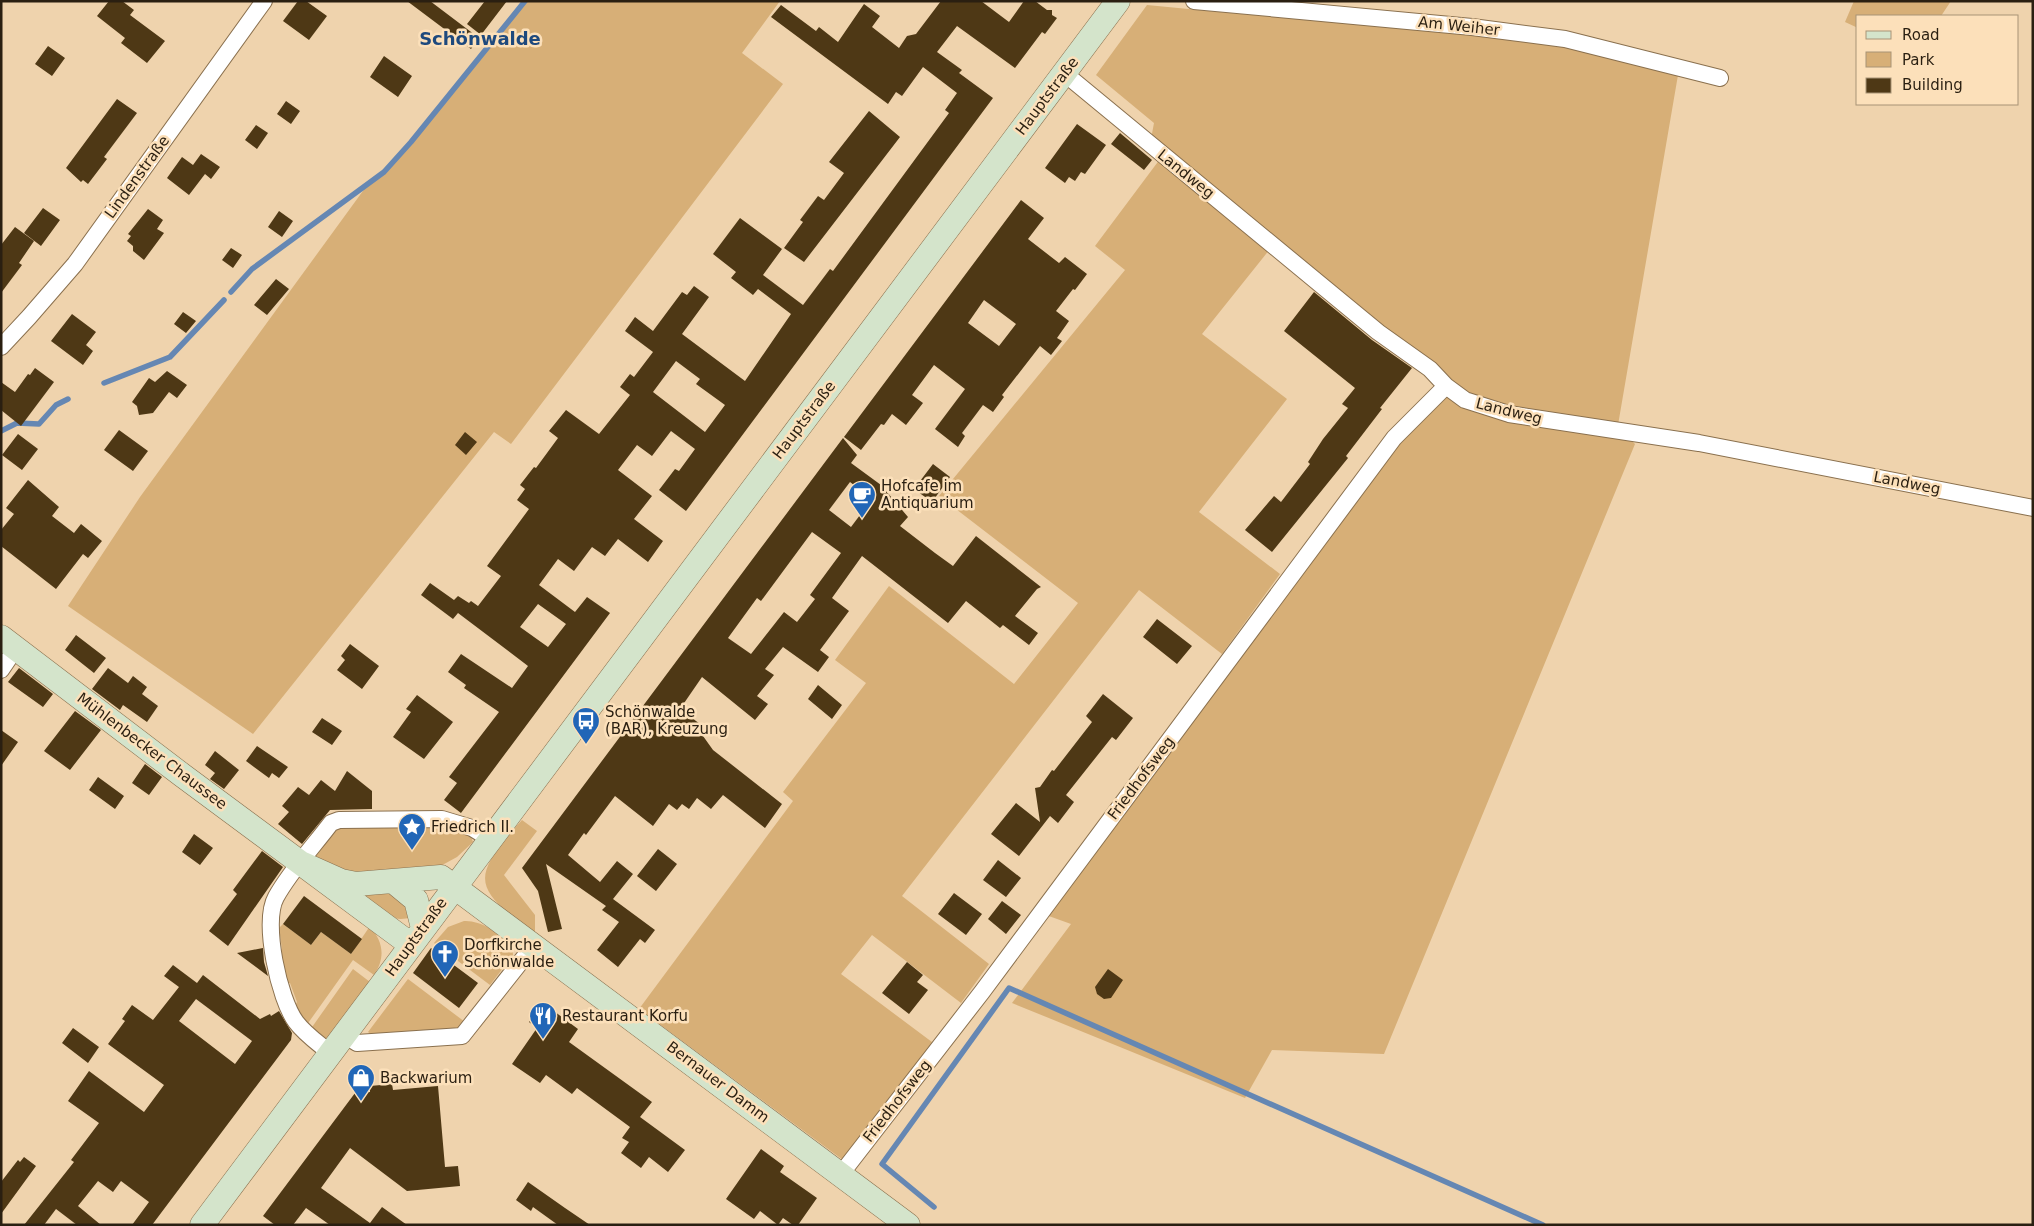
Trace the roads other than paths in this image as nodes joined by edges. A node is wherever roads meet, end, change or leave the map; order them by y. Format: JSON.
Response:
{"nodes":[{"id":1,"x":264,"y":1,"type":"edge"},
{"id":2,"x":1118,"y":1,"type":"edge"},
{"id":3,"x":1194,"y":1,"type":"edge"},
{"id":4,"x":1064,"y":73,"type":"junction"},
{"id":5,"x":1720,"y":78,"type":"dead end"},
{"id":6,"x":1,"y":347,"type":"edge"},
{"id":7,"x":1446,"y":386,"type":"junction"},
{"id":8,"x":2033,"y":508,"type":"edge"},
{"id":9,"x":9,"y":643,"type":"edge"},
{"id":10,"x":1,"y":670,"type":"edge"},
{"id":11,"x":490,"y":839,"type":"junction"},
{"id":12,"x":302,"y":863,"type":"junction"},
{"id":13,"x":393,"y":881,"type":"junction"},
{"id":14,"x":454,"y":886,"type":"junction"},
{"id":15,"x":417,"y":936,"type":"junction"},
{"id":16,"x":534,"y":945,"type":"junction"},
{"id":17,"x":337,"y":1044,"type":"junction"},
{"id":18,"x":841,"y":1174,"type":"junction"},
{"id":19,"x":202,"y":1225,"type":"edge"},
{"id":20,"x":908,"y":1225,"type":"edge"}],
"edges":[{"from":1,"to":6,"type":"street","name":"Lindenstraße"},
{"from":2,"to":4,"type":"main road","name":"Hauptstraße"},
{"from":3,"to":5,"type":"street","name":"Am Weiher"},
{"from":4,"to":7,"type":"street","name":"Landweg"},
{"from":4,"to":11,"type":"main road","name":"Hauptstraße"},
{"from":7,"to":8,"type":"street","name":"Landweg"},
{"from":7,"to":18,"type":"street","name":"Friedhofsweg"},
{"from":9,"to":10,"type":"street"},
{"from":9,"to":12,"type":"main road","name":"Mühlenbecker Chaussee"},
{"from":11,"to":12,"type":"street"},
{"from":11,"to":14,"type":"main road","name":"Hauptstraße"},
{"from":12,"to":13,"type":"main road","name":"Mühlenbecker Chaussee"},
{"from":12,"to":15,"type":"main road","name":"Mühlenbecker Chaussee"},
{"from":12,"to":17,"type":"street"},
{"from":13,"to":14,"type":"main road","name":"Mühlenbecker Chaussee"},
{"from":13,"to":15,"type":"main road"},
{"from":14,"to":15,"type":"main road","name":"Hauptstraße"},
{"from":14,"to":16,"type":"main road","name":"Bernauer Damm"},
{"from":15,"to":17,"type":"main road","name":"Hauptstraße"},
{"from":16,"to":17,"type":"street"},
{"from":16,"to":18,"type":"main road","name":"Bernauer Damm"},
{"from":17,"to":19,"type":"main road","name":"Hauptstraße"},
{"from":18,"to":20,"type":"main road","name":"Bernauer Damm"}]}
